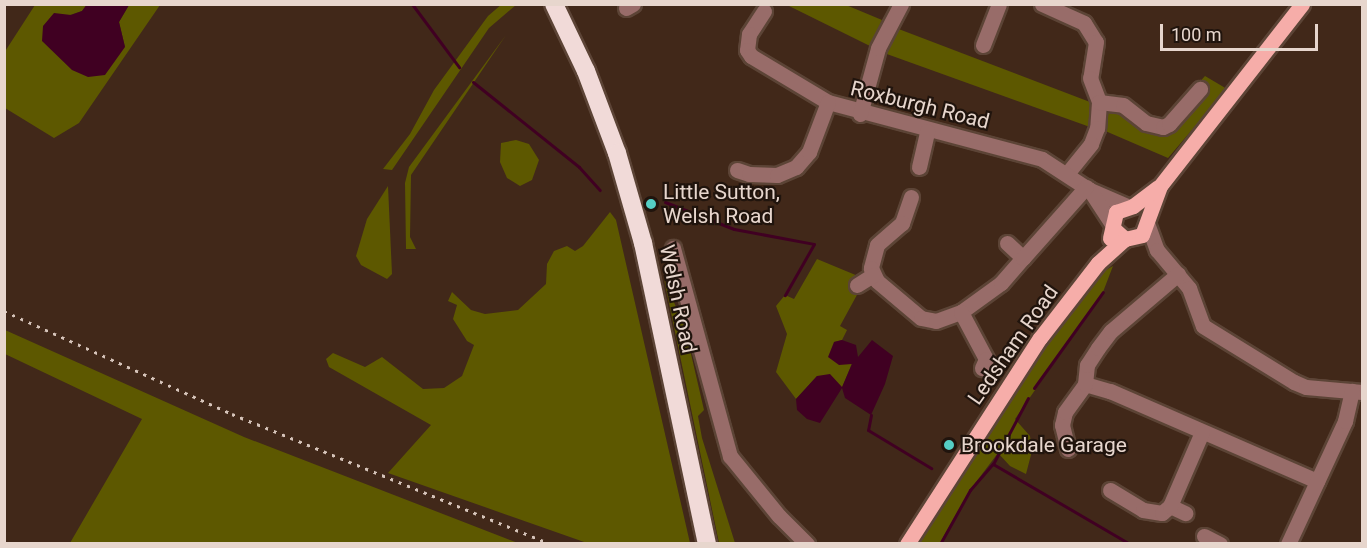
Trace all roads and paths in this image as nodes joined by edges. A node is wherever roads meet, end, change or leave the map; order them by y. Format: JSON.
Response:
{"nodes":[{"id":1,"x":554,"y":4,"type":"edge"},
{"id":2,"x":901,"y":4,"type":"edge"},
{"id":3,"x":999,"y":4,"type":"edge"},
{"id":4,"x":1042,"y":4,"type":"edge"},
{"id":5,"x":1302,"y":4,"type":"edge"},
{"id":6,"x":764,"y":11,"type":"dead end"},
{"id":7,"x":983,"y":47,"type":"dead end"},
{"id":8,"x":1200,"y":89,"type":"dead end"},
{"id":9,"x":828,"y":102,"type":"junction"},
{"id":10,"x":1099,"y":102,"type":"junction"},
{"id":11,"x":860,"y":114,"type":"junction"},
{"id":12,"x":927,"y":131,"type":"junction"},
{"id":13,"x":919,"y":167,"type":"dead end"},
{"id":14,"x":1067,"y":174,"type":"junction"},
{"id":15,"x":744,"y":177,"type":"dead end"},
{"id":16,"x":1160,"y":186,"type":"junction"},
{"id":17,"x":1087,"y":188,"type":"junction"},
{"id":18,"x":911,"y":197,"type":"dead end"},
{"id":19,"x":1130,"y":206,"type":"junction"},
{"id":20,"x":1147,"y":220,"type":"junction"},
{"id":21,"x":1120,"y":233,"type":"junction"},
{"id":22,"x":1007,"y":243,"type":"dead end"},
{"id":23,"x":673,"y":248,"type":"dead end"},
{"id":24,"x":1157,"y":250,"type":"junction"},
{"id":25,"x":1023,"y":258,"type":"junction"},
{"id":26,"x":1178,"y":274,"type":"junction"},
{"id":27,"x":873,"y":276,"type":"junction"},
{"id":28,"x":857,"y":285,"type":"dead end"},
{"id":29,"x":961,"y":312,"type":"junction"},
{"id":30,"x":989,"y":362,"type":"dead end"},
{"id":31,"x":1085,"y":384,"type":"junction"},
{"id":32,"x":1357,"y":392,"type":"edge"},
{"id":33,"x":1202,"y":432,"type":"junction"},
{"id":34,"x":1068,"y":449,"type":"dead end"},
{"id":35,"x":1317,"y":481,"type":"junction"},
{"id":36,"x":1110,"y":490,"type":"dead end"},
{"id":37,"x":1170,"y":506,"type":"junction"},
{"id":38,"x":1185,"y":513,"type":"dead end"},
{"id":39,"x":1204,"y":536,"type":"dead end"},
{"id":40,"x":707,"y":543,"type":"edge"},
{"id":41,"x":807,"y":543,"type":"edge"},
{"id":42,"x":907,"y":543,"type":"edge"},
{"id":43,"x":1220,"y":543,"type":"edge"},
{"id":44,"x":1288,"y":543,"type":"edge"}],
"edges":[{"from":1,"to":40,"type":"highway","name":"Welsh Road"},
{"from":2,"to":11,"type":"street"},
{"from":3,"to":7,"type":"street"},
{"from":4,"to":10,"type":"street"},
{"from":5,"to":16,"type":"main road","name":"Ledsham Road"},
{"from":6,"to":9,"type":"street","name":"Roxburgh Road"},
{"from":8,"to":10,"type":"street"},
{"from":9,"to":11,"type":"street","name":"Roxburgh Road"},
{"from":9,"to":15,"type":"street"},
{"from":10,"to":14,"type":"street"},
{"from":11,"to":12,"type":"street","name":"Roxburgh Road"},
{"from":12,"to":13,"type":"street"},
{"from":12,"to":14,"type":"street","name":"Roxburgh Road"},
{"from":14,"to":17,"type":"street","name":"Roxburgh Road"},
{"from":16,"to":19,"type":"main road","name":"Ledsham Road"},
{"from":16,"to":20,"type":"main road","name":"Ledsham Road"},
{"from":17,"to":19,"type":"street","name":"Roxburgh Road"},
{"from":17,"to":21,"type":"street","name":"Roxburgh Road"},
{"from":17,"to":25,"type":"street"},
{"from":18,"to":27,"type":"street"},
{"from":19,"to":20,"type":"main road"},
{"from":19,"to":21,"type":"main road","name":"Ledsham Road"},
{"from":20,"to":21,"type":"main road","name":"Ledsham Road"},
{"from":20,"to":24,"type":"street"},
{"from":21,"to":24,"type":"street"},
{"from":21,"to":42,"type":"main road","name":"Ledsham Road"},
{"from":22,"to":25,"type":"street"},
{"from":23,"to":41,"type":"street","name":"Welsh Road"},
{"from":24,"to":26,"type":"street"},
{"from":25,"to":29,"type":"street"},
{"from":26,"to":31,"type":"street"},
{"from":26,"to":32,"type":"street"},
{"from":27,"to":28,"type":"street"},
{"from":27,"to":29,"type":"street"},
{"from":29,"to":30,"type":"street"},
{"from":31,"to":33,"type":"street"},
{"from":31,"to":34,"type":"street"},
{"from":32,"to":35,"type":"street"},
{"from":33,"to":35,"type":"street"},
{"from":33,"to":37,"type":"street"},
{"from":35,"to":44,"type":"street"},
{"from":36,"to":37,"type":"street"},
{"from":37,"to":38,"type":"street"},
{"from":39,"to":43,"type":"street"}]}
